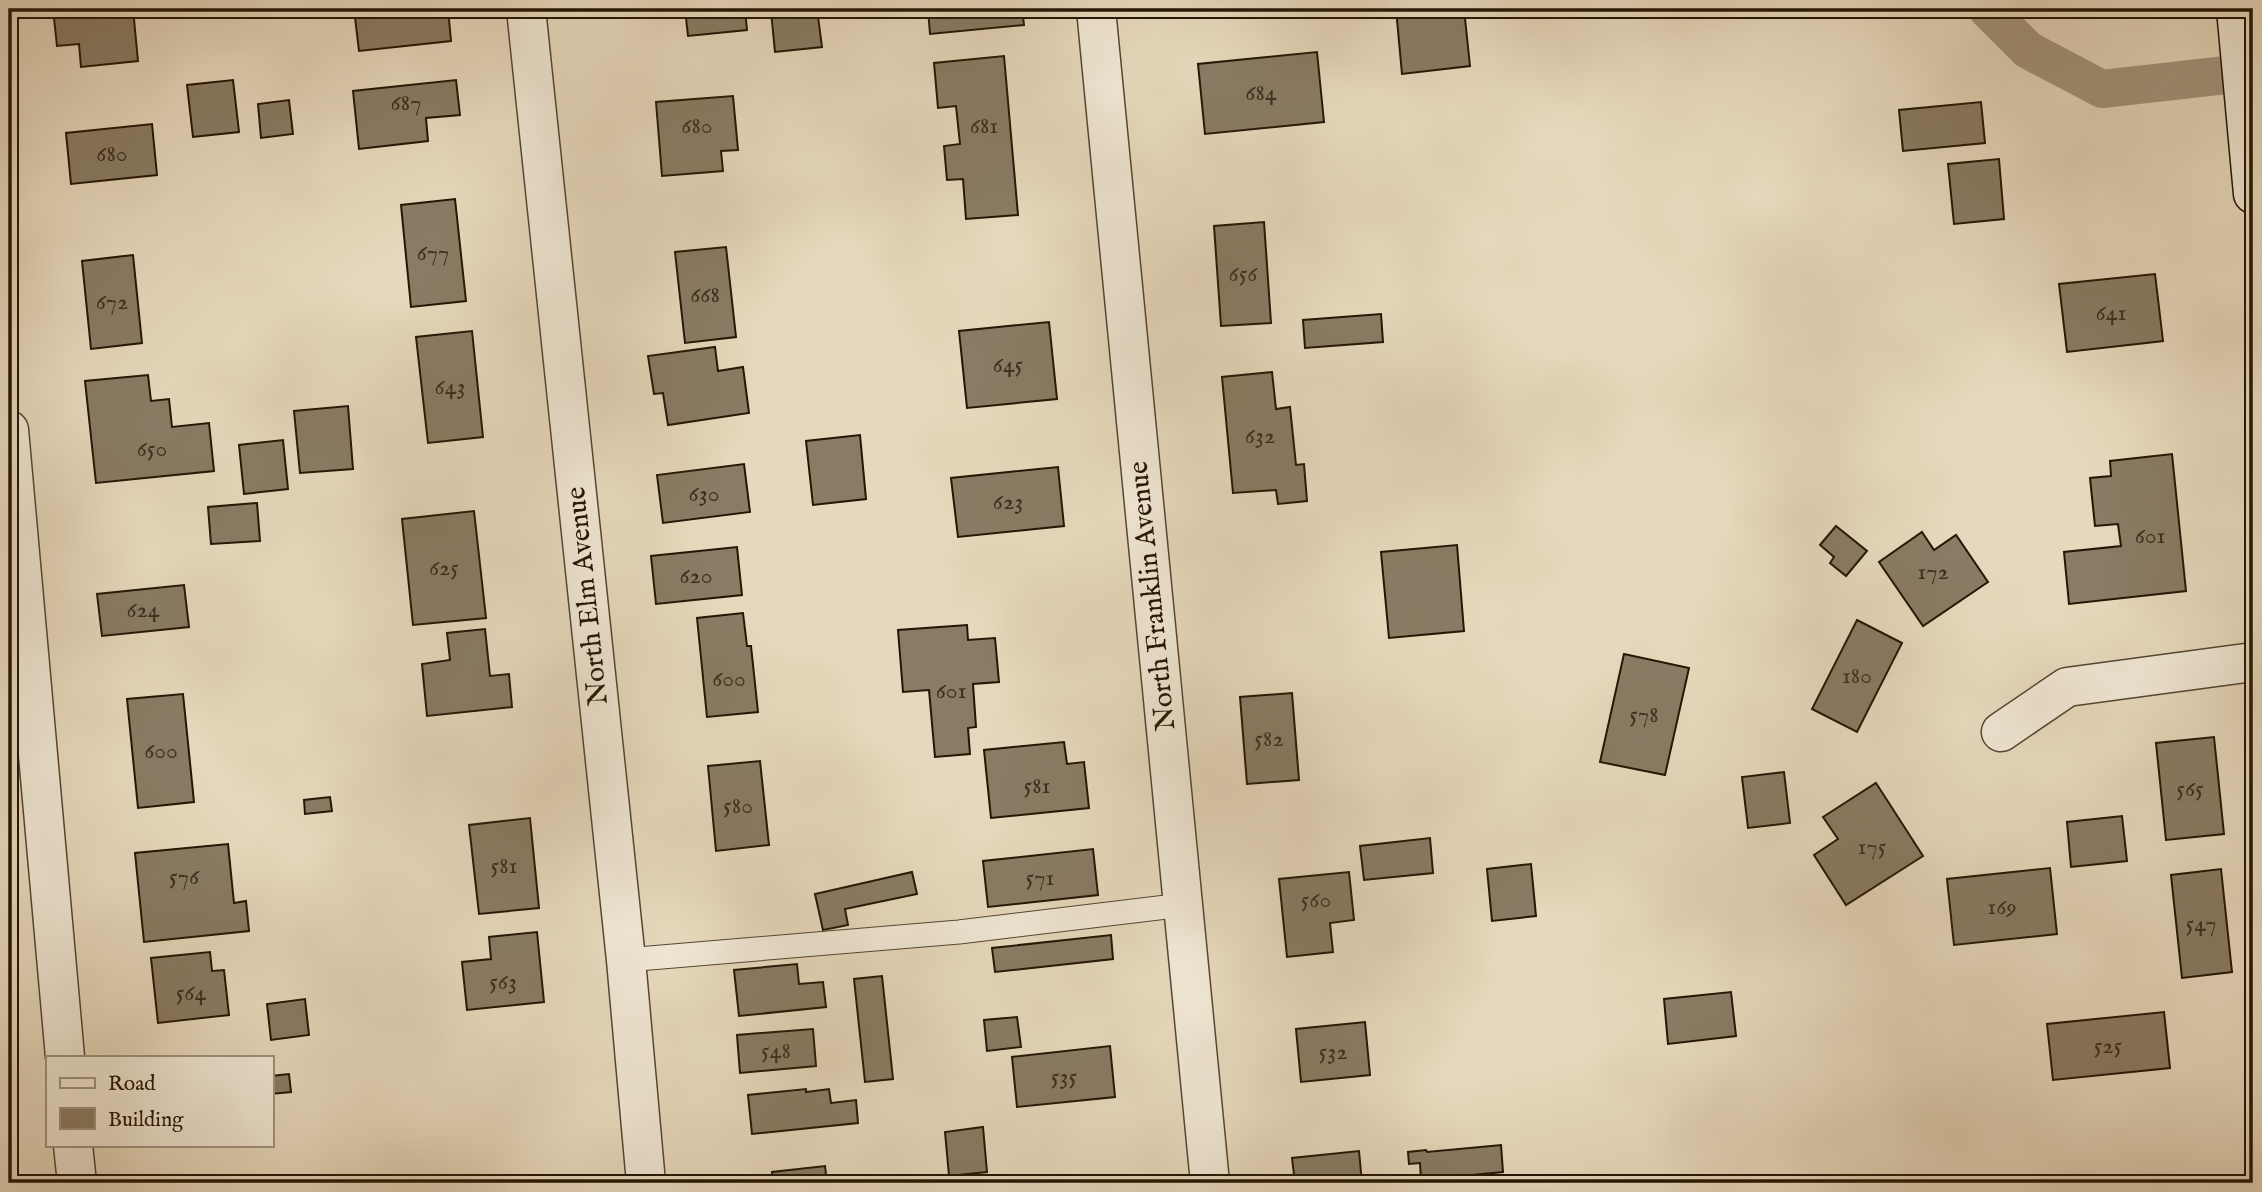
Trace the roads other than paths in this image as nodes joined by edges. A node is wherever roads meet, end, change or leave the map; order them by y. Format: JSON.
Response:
{"nodes":[{"id":1,"x":526,"y":9,"type":"edge"},
{"id":2,"x":1096,"y":9,"type":"edge"},
{"id":3,"x":2236,"y":9,"type":"edge"},
{"id":4,"x":2253,"y":194,"type":"edge"},
{"id":5,"x":9,"y":430,"type":"edge"},
{"id":6,"x":2253,"y":662,"type":"edge"},
{"id":7,"x":2001,"y":732,"type":"dead end"},
{"id":8,"x":1183,"y":905,"type":"junction"},
{"id":9,"x":626,"y":960,"type":"junction"},
{"id":10,"x":65,"y":1056,"type":"edge"},
{"id":11,"x":73,"y":1146,"type":"edge"},
{"id":12,"x":77,"y":1183,"type":"edge"},
{"id":13,"x":646,"y":1183,"type":"edge"},
{"id":14,"x":1210,"y":1183,"type":"edge"}],
"edges":[{"from":1,"to":9,"type":"street","name":"North Elm Avenue"},
{"from":2,"to":8,"type":"street","name":"North Franklin Avenue"},
{"from":3,"to":4,"type":"street"},
{"from":5,"to":10,"type":"street"},
{"from":6,"to":7,"type":"street"},
{"from":8,"to":9,"type":"lane"},
{"from":8,"to":14,"type":"street","name":"North Franklin Avenue"},
{"from":9,"to":13,"type":"street","name":"North Elm Avenue"},
{"from":11,"to":12,"type":"street"}]}
